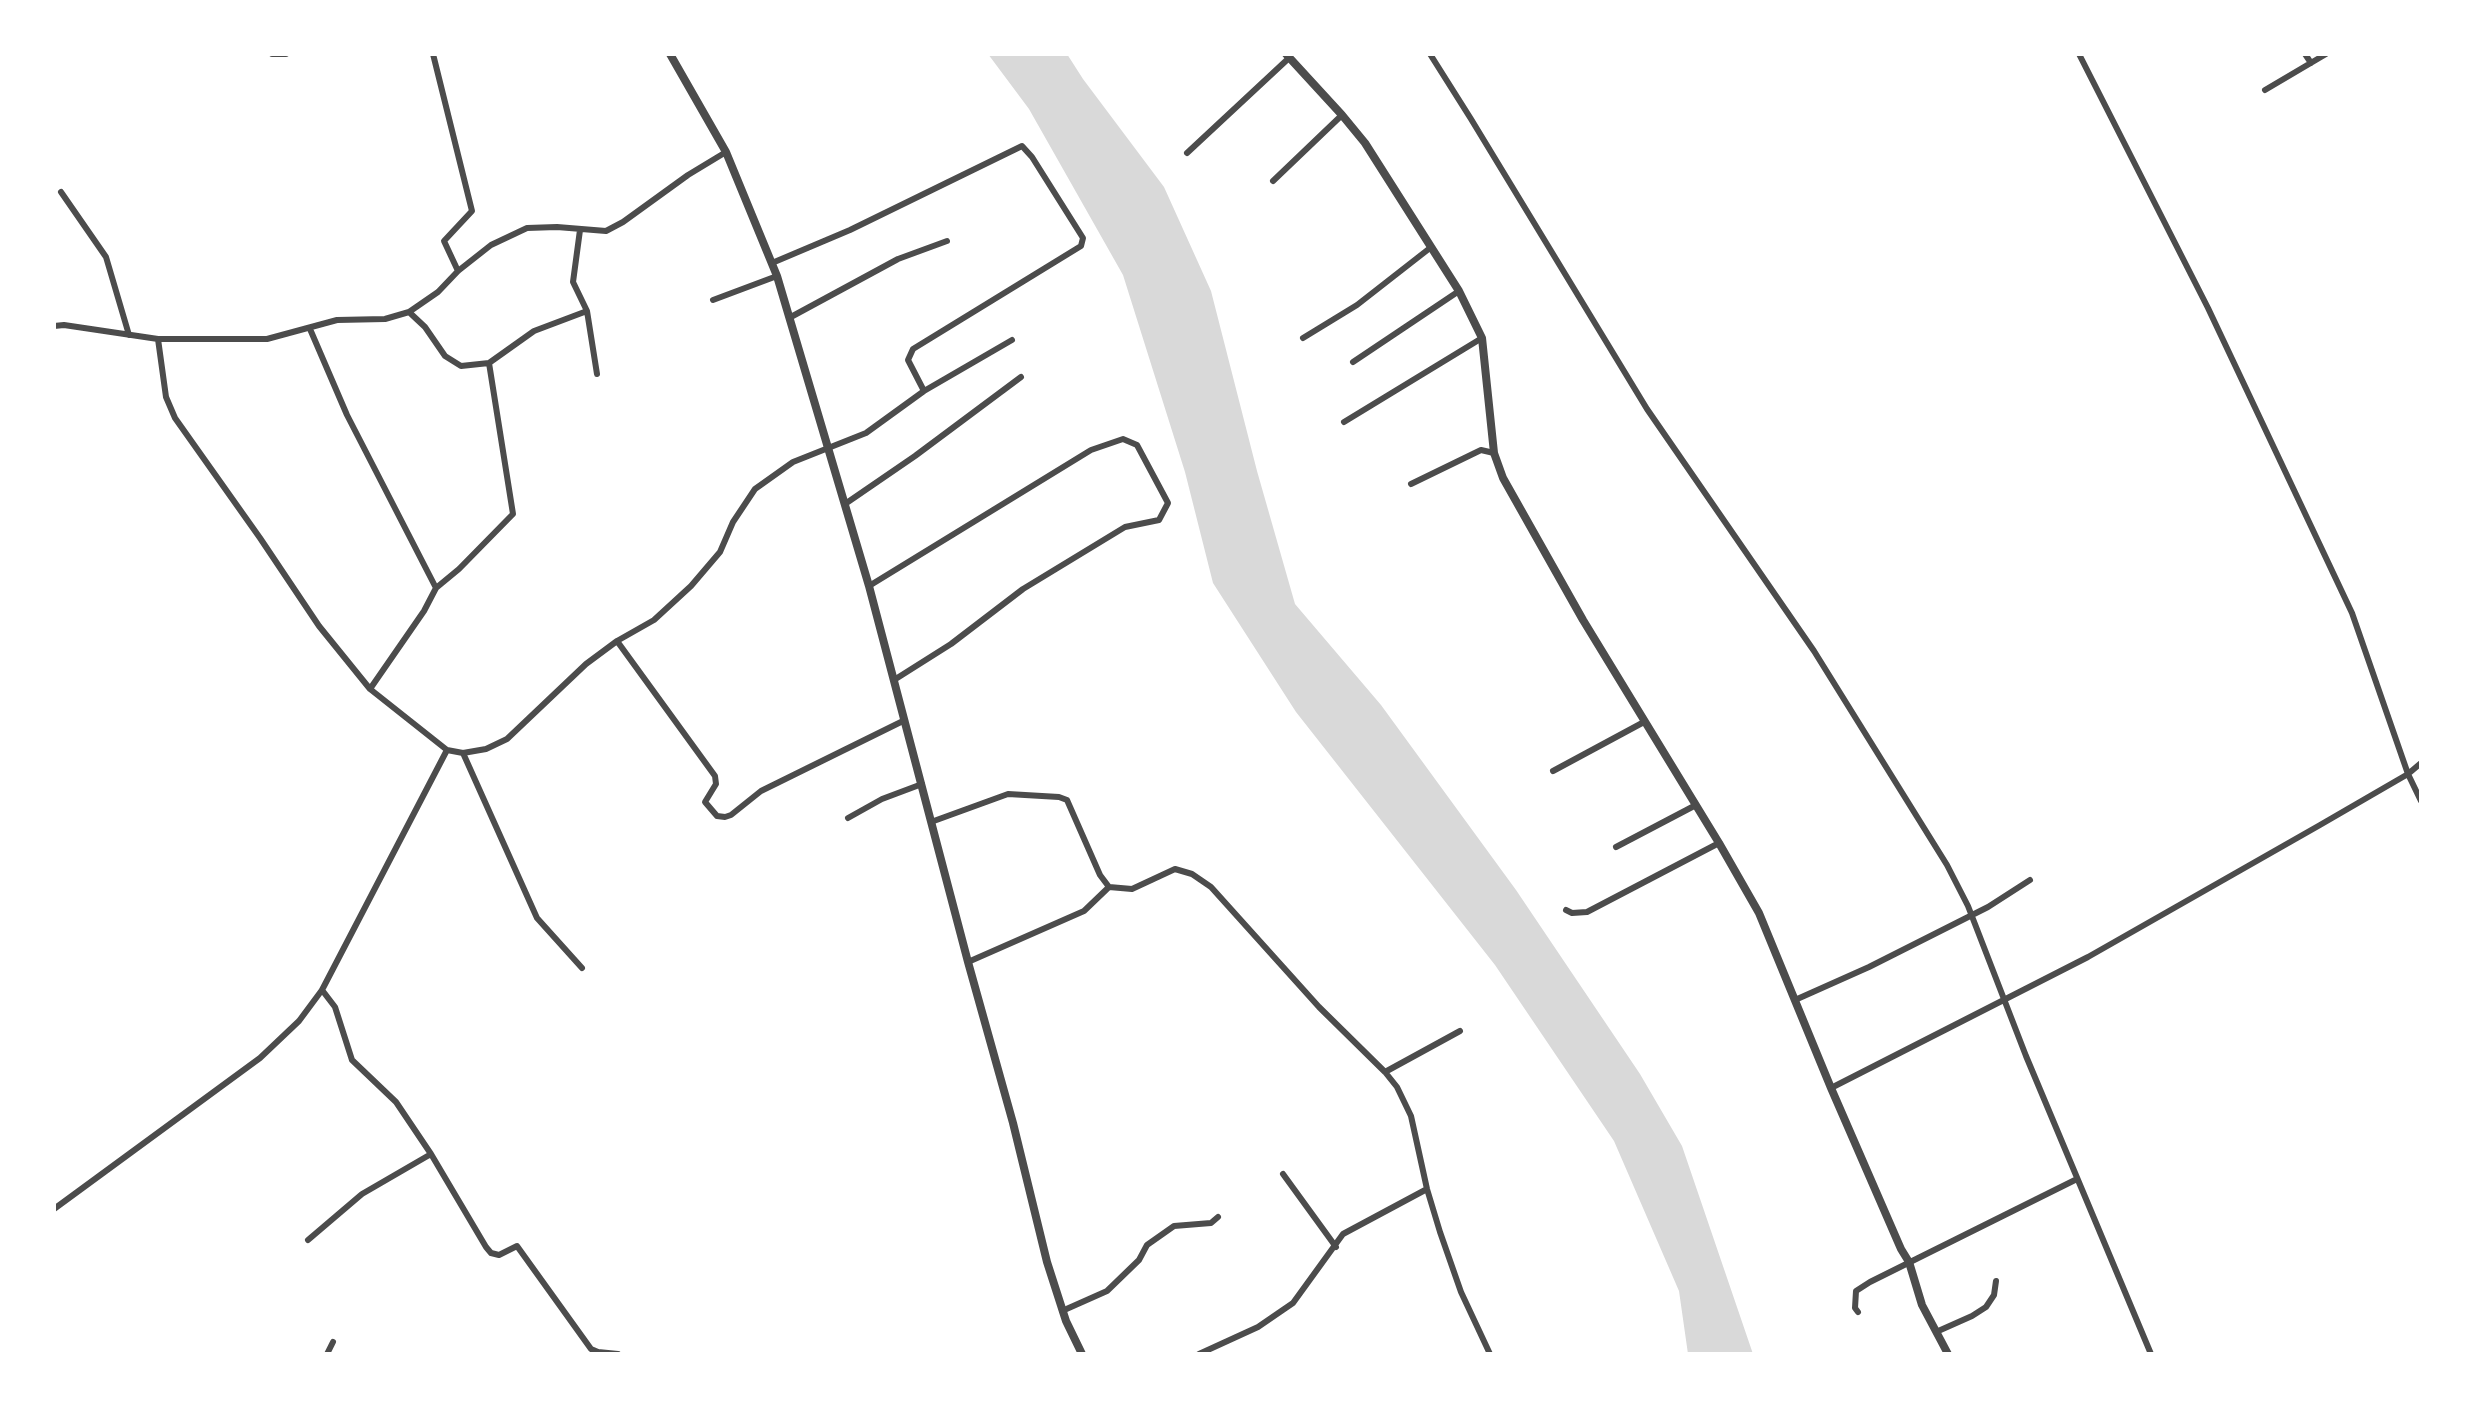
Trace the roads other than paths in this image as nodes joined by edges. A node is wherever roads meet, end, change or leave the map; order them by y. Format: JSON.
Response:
{"nodes":[{"id":1,"x":272,"y":54,"type":"edge"},
{"id":2,"x":286,"y":54,"type":"edge"},
{"id":3,"x":433,"y":54,"type":"edge"},
{"id":4,"x":670,"y":54,"type":"edge"},
{"id":5,"x":1430,"y":54,"type":"edge"},
{"id":6,"x":2079,"y":54,"type":"edge"},
{"id":7,"x":2305,"y":54,"type":"edge"},
{"id":8,"x":2326,"y":54,"type":"edge"},
{"id":9,"x":1287,"y":56,"type":"edge"},
{"id":10,"x":2311,"y":63,"type":"junction"},
{"id":11,"x":2265,"y":90,"type":"dead end"},
{"id":12,"x":1342,"y":114,"type":"junction"},
{"id":13,"x":726,"y":152,"type":"junction"},
{"id":14,"x":1187,"y":153,"type":"dead end"},
{"id":15,"x":1273,"y":181,"type":"dead end"},
{"id":16,"x":61,"y":192,"type":"dead end"},
{"id":17,"x":580,"y":230,"type":"junction"},
{"id":18,"x":947,"y":242,"type":"dead end"},
{"id":19,"x":1430,"y":248,"type":"junction"},
{"id":20,"x":772,"y":263,"type":"junction"},
{"id":21,"x":458,"y":271,"type":"junction"},
{"id":22,"x":777,"y":276,"type":"junction"},
{"id":23,"x":1459,"y":291,"type":"junction"},
{"id":24,"x":713,"y":300,"type":"dead end"},
{"id":25,"x":587,"y":311,"type":"junction"},
{"id":26,"x":409,"y":312,"type":"junction"},
{"id":27,"x":789,"y":318,"type":"junction"},
{"id":28,"x":54,"y":326,"type":"edge"},
{"id":29,"x":310,"y":329,"type":"junction"},
{"id":30,"x":129,"y":335,"type":"junction"},
{"id":31,"x":1303,"y":338,"type":"dead end"},
{"id":32,"x":1482,"y":338,"type":"junction"},
{"id":33,"x":158,"y":340,"type":"junction"},
{"id":34,"x":1012,"y":340,"type":"dead end"},
{"id":35,"x":1353,"y":362,"type":"dead end"},
{"id":36,"x":489,"y":363,"type":"junction"},
{"id":37,"x":597,"y":374,"type":"dead end"},
{"id":38,"x":1021,"y":377,"type":"dead end"},
{"id":39,"x":924,"y":391,"type":"junction"},
{"id":40,"x":1344,"y":422,"type":"dead end"},
{"id":41,"x":828,"y":446,"type":"junction"},
{"id":42,"x":1494,"y":453,"type":"junction"},
{"id":43,"x":1411,"y":484,"type":"dead end"},
{"id":44,"x":845,"y":504,"type":"junction"},
{"id":45,"x":869,"y":586,"type":"junction"},
{"id":46,"x":436,"y":588,"type":"junction"},
{"id":47,"x":617,"y":641,"type":"junction"},
{"id":48,"x":894,"y":680,"type":"junction"},
{"id":49,"x":370,"y":689,"type":"junction"},
{"id":50,"x":905,"y":720,"type":"junction"},
{"id":51,"x":1644,"y":722,"type":"junction"},
{"id":52,"x":447,"y":750,"type":"junction"},
{"id":53,"x":463,"y":753,"type":"junction"},
{"id":54,"x":2421,"y":763,"type":"edge"},
{"id":55,"x":1553,"y":771,"type":"dead end"},
{"id":56,"x":2408,"y":774,"type":"junction"},
{"id":57,"x":922,"y":784,"type":"junction"},
{"id":58,"x":2421,"y":802,"type":"edge"},
{"id":59,"x":1696,"y":806,"type":"junction"},
{"id":60,"x":848,"y":818,"type":"dead end"},
{"id":61,"x":931,"y":822,"type":"junction"},
{"id":62,"x":1719,"y":843,"type":"junction"},
{"id":63,"x":1616,"y":846,"type":"dead end"},
{"id":64,"x":2030,"y":880,"type":"dead end"},
{"id":65,"x":1109,"y":887,"type":"junction"},
{"id":66,"x":1566,"y":910,"type":"dead end"},
{"id":67,"x":1971,"y":914,"type":"junction"},
{"id":68,"x":968,"y":962,"type":"junction"},
{"id":69,"x":582,"y":968,"type":"dead end"},
{"id":70,"x":322,"y":990,"type":"junction"},
{"id":71,"x":1795,"y":1000,"type":"junction"},
{"id":72,"x":2005,"y":1000,"type":"junction"},
{"id":73,"x":1460,"y":1031,"type":"dead end"},
{"id":74,"x":1385,"y":1072,"type":"junction"},
{"id":75,"x":1831,"y":1087,"type":"junction"},
{"id":76,"x":432,"y":1154,"type":"junction"},
{"id":77,"x":1283,"y":1174,"type":"dead end"},
{"id":78,"x":2077,"y":1179,"type":"junction"},
{"id":79,"x":1427,"y":1189,"type":"junction"},
{"id":80,"x":54,"y":1209,"type":"edge"},
{"id":81,"x":1218,"y":1217,"type":"dead end"},
{"id":82,"x":308,"y":1240,"type":"dead end"},
{"id":83,"x":1336,"y":1247,"type":"junction"},
{"id":84,"x":1909,"y":1262,"type":"junction"},
{"id":85,"x":1996,"y":1281,"type":"dead end"},
{"id":86,"x":1062,"y":1311,"type":"junction"},
{"id":87,"x":1858,"y":1312,"type":"dead end"},
{"id":88,"x":1936,"y":1332,"type":"junction"},
{"id":89,"x":333,"y":1342,"type":"dead end"},
{"id":90,"x":327,"y":1354,"type":"edge"},
{"id":91,"x":618,"y":1354,"type":"edge"},
{"id":92,"x":1082,"y":1354,"type":"edge"},
{"id":93,"x":1199,"y":1354,"type":"edge"},
{"id":94,"x":1490,"y":1354,"type":"edge"},
{"id":95,"x":1948,"y":1354,"type":"edge"},
{"id":96,"x":2151,"y":1354,"type":"edge"}],
"edges":[{"from":1,"to":2,"type":"street"},
{"from":3,"to":21,"type":"street"},
{"from":4,"to":13,"type":"street"},
{"from":5,"to":67,"type":"street"},
{"from":6,"to":56,"type":"street"},
{"from":7,"to":10,"type":"street"},
{"from":8,"to":10,"type":"street"},
{"from":9,"to":12,"type":"street"},
{"from":9,"to":14,"type":"street"},
{"from":10,"to":11,"type":"street"},
{"from":12,"to":15,"type":"street"},
{"from":12,"to":19,"type":"street"},
{"from":13,"to":17,"type":"street"},
{"from":13,"to":20,"type":"street"},
{"from":16,"to":30,"type":"street"},
{"from":17,"to":21,"type":"street"},
{"from":17,"to":25,"type":"street"},
{"from":18,"to":27,"type":"street"},
{"from":19,"to":23,"type":"street"},
{"from":19,"to":31,"type":"street"},
{"from":20,"to":22,"type":"street"},
{"from":20,"to":39,"type":"street"},
{"from":21,"to":26,"type":"street"},
{"from":22,"to":24,"type":"street"},
{"from":22,"to":27,"type":"street"},
{"from":23,"to":32,"type":"street"},
{"from":23,"to":35,"type":"street"},
{"from":25,"to":36,"type":"street"},
{"from":25,"to":37,"type":"street"},
{"from":26,"to":29,"type":"street"},
{"from":26,"to":36,"type":"street"},
{"from":27,"to":41,"type":"street"},
{"from":28,"to":30,"type":"street"},
{"from":29,"to":33,"type":"street"},
{"from":29,"to":46,"type":"street"},
{"from":30,"to":33,"type":"street"},
{"from":32,"to":40,"type":"street"},
{"from":32,"to":42,"type":"street"},
{"from":33,"to":49,"type":"street"},
{"from":34,"to":39,"type":"street"},
{"from":36,"to":46,"type":"street"},
{"from":38,"to":44,"type":"street"},
{"from":39,"to":41,"type":"street"},
{"from":41,"to":44,"type":"street"},
{"from":41,"to":47,"type":"street"},
{"from":42,"to":43,"type":"street"},
{"from":42,"to":51,"type":"street"},
{"from":44,"to":45,"type":"street"},
{"from":45,"to":48,"type":"street"},
{"from":45,"to":48,"type":"street"},
{"from":46,"to":49,"type":"street"},
{"from":47,"to":50,"type":"street"},
{"from":47,"to":53,"type":"street"},
{"from":48,"to":50,"type":"street"},
{"from":49,"to":52,"type":"street"},
{"from":50,"to":57,"type":"street"},
{"from":51,"to":55,"type":"street"},
{"from":51,"to":59,"type":"street"},
{"from":52,"to":53,"type":"street"},
{"from":52,"to":70,"type":"street"},
{"from":53,"to":69,"type":"street"},
{"from":54,"to":56,"type":"street"},
{"from":56,"to":58,"type":"street"},
{"from":56,"to":72,"type":"street"},
{"from":57,"to":60,"type":"street"},
{"from":57,"to":61,"type":"street"},
{"from":59,"to":62,"type":"street"},
{"from":59,"to":63,"type":"street"},
{"from":61,"to":65,"type":"street"},
{"from":61,"to":68,"type":"street"},
{"from":62,"to":66,"type":"street"},
{"from":62,"to":71,"type":"street"},
{"from":64,"to":67,"type":"street"},
{"from":65,"to":68,"type":"street"},
{"from":65,"to":74,"type":"street"},
{"from":67,"to":71,"type":"street"},
{"from":67,"to":72,"type":"street"},
{"from":68,"to":86,"type":"street"},
{"from":70,"to":76,"type":"street"},
{"from":70,"to":80,"type":"street"},
{"from":71,"to":75,"type":"street"},
{"from":72,"to":75,"type":"street"},
{"from":72,"to":78,"type":"street"},
{"from":73,"to":74,"type":"street"},
{"from":74,"to":79,"type":"street"},
{"from":75,"to":84,"type":"street"},
{"from":76,"to":82,"type":"street"},
{"from":76,"to":91,"type":"street"},
{"from":77,"to":83,"type":"street"},
{"from":78,"to":84,"type":"street"},
{"from":78,"to":96,"type":"street"},
{"from":79,"to":83,"type":"street"},
{"from":79,"to":94,"type":"street"},
{"from":81,"to":86,"type":"street"},
{"from":83,"to":93,"type":"street"},
{"from":84,"to":87,"type":"street"},
{"from":84,"to":88,"type":"street"},
{"from":85,"to":88,"type":"street"},
{"from":86,"to":92,"type":"street"},
{"from":88,"to":95,"type":"street"},
{"from":89,"to":90,"type":"street"}]}
